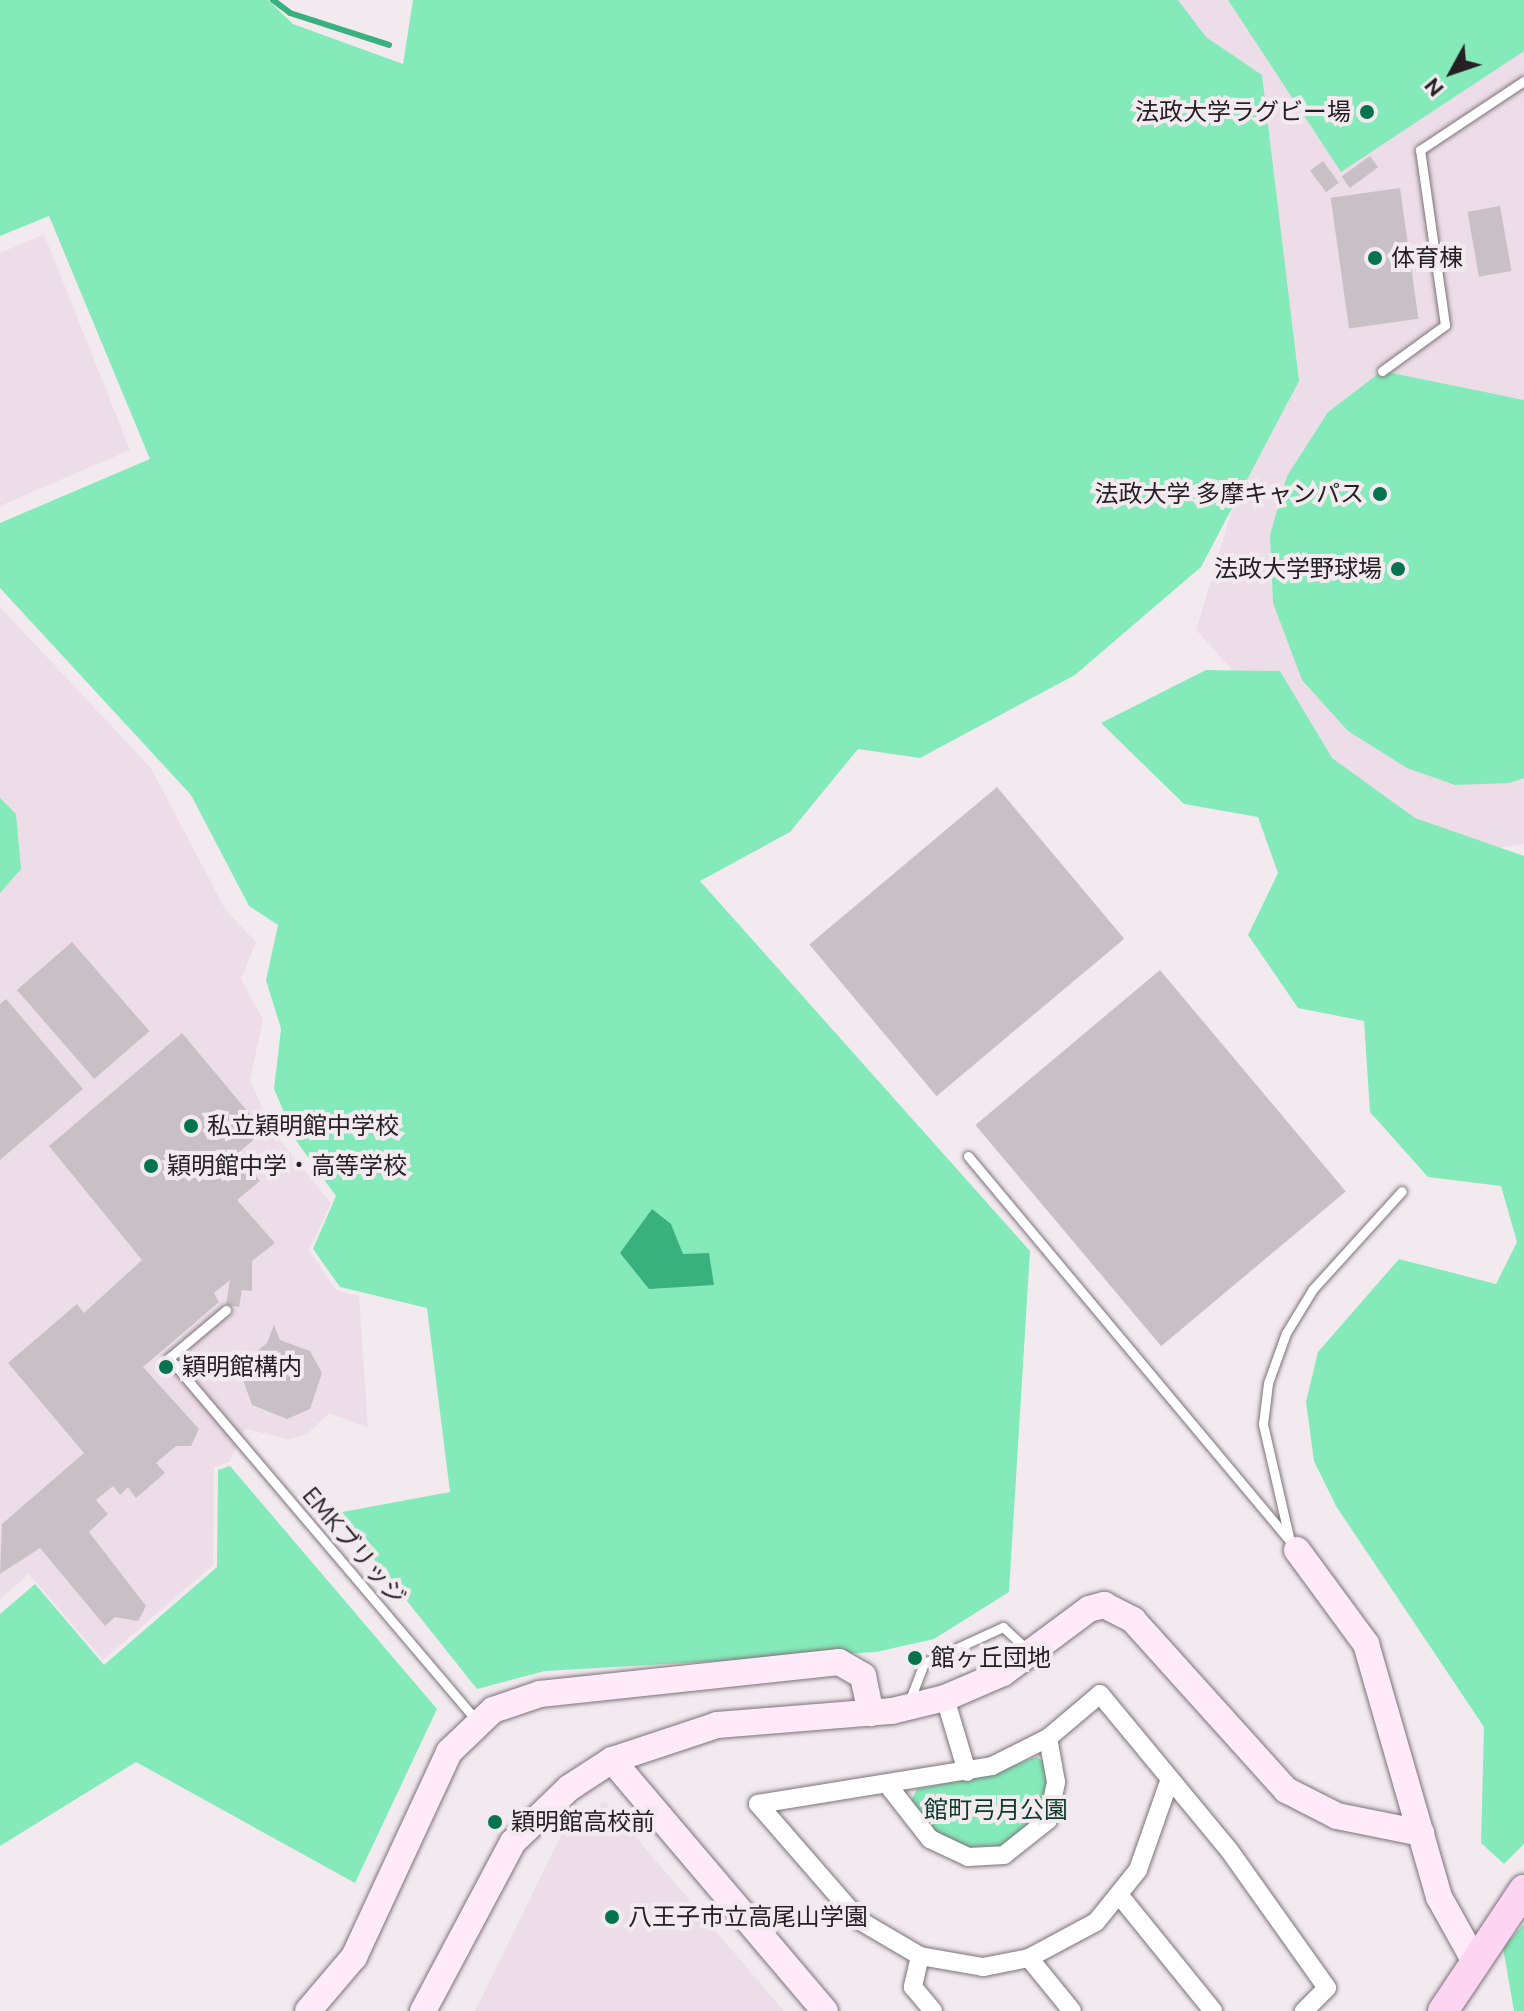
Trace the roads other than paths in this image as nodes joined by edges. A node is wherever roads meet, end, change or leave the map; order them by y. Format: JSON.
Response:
{"nodes":[{"id":1,"x":1524,"y":81,"type":"edge"},
{"id":2,"x":1382,"y":371,"type":"dead end"},
{"id":3,"x":968,"y":1156,"type":"dead end"},
{"id":4,"x":1402,"y":1191,"type":"dead end"},
{"id":5,"x":226,"y":1310,"type":"dead end"},
{"id":6,"x":1293,"y":1545,"type":"junction"},
{"id":7,"x":1032,"y":1654,"type":"junction"},
{"id":8,"x":945,"y":1698,"type":"junction"},
{"id":9,"x":906,"y":1709,"type":"junction"},
{"id":10,"x":470,"y":1712,"type":"junction"},
{"id":11,"x":871,"y":1713,"type":"junction"},
{"id":12,"x":1048,"y":1738,"type":"junction"},
{"id":13,"x":612,"y":1760,"type":"junction"},
{"id":14,"x":967,"y":1772,"type":"junction"},
{"id":15,"x":1170,"y":1779,"type":"junction"},
{"id":16,"x":887,"y":1784,"type":"junction"},
{"id":17,"x":1421,"y":1833,"type":"junction"},
{"id":18,"x":1524,"y":1890,"type":"edge"},
{"id":19,"x":1120,"y":1896,"type":"junction"},
{"id":20,"x":920,"y":1956,"type":"junction"},
{"id":21,"x":1029,"y":1958,"type":"junction"},
{"id":22,"x":1474,"y":1960,"type":"junction"},
{"id":23,"x":1442,"y":2009,"type":"edge"},
{"id":24,"x":308,"y":2011,"type":"edge"},
{"id":25,"x":423,"y":2011,"type":"edge"},
{"id":26,"x":825,"y":2011,"type":"edge"},
{"id":27,"x":933,"y":2011,"type":"edge"},
{"id":28,"x":1072,"y":2011,"type":"edge"},
{"id":29,"x":1213,"y":2011,"type":"edge"},
{"id":30,"x":1304,"y":2011,"type":"edge"}],
"edges":[{"from":1,"to":2,"type":"lane"},
{"from":3,"to":6,"type":"lane"},
{"from":4,"to":6,"type":"lane"},
{"from":5,"to":10,"type":"lane","name":"EMKブリッジ"},
{"from":6,"to":17,"type":"street"},
{"from":7,"to":8,"type":"street"},
{"from":7,"to":9,"type":"lane"},
{"from":7,"to":17,"type":"street"},
{"from":8,"to":9,"type":"street"},
{"from":8,"to":14,"type":"street"},
{"from":9,"to":11,"type":"street"},
{"from":10,"to":11,"type":"street"},
{"from":10,"to":24,"type":"street"},
{"from":11,"to":13,"type":"street"},
{"from":12,"to":14,"type":"street"},
{"from":12,"to":15,"type":"street"},
{"from":12,"to":16,"type":"street"},
{"from":13,"to":25,"type":"street"},
{"from":13,"to":26,"type":"street"},
{"from":14,"to":16,"type":"street"},
{"from":15,"to":19,"type":"street"},
{"from":15,"to":30,"type":"street"},
{"from":16,"to":20,"type":"street"},
{"from":17,"to":22,"type":"street"},
{"from":18,"to":22,"type":"main road"},
{"from":19,"to":21,"type":"street"},
{"from":19,"to":29,"type":"street"},
{"from":20,"to":21,"type":"street"},
{"from":20,"to":27,"type":"street"},
{"from":21,"to":28,"type":"street"},
{"from":22,"to":23,"type":"main road"}]}
